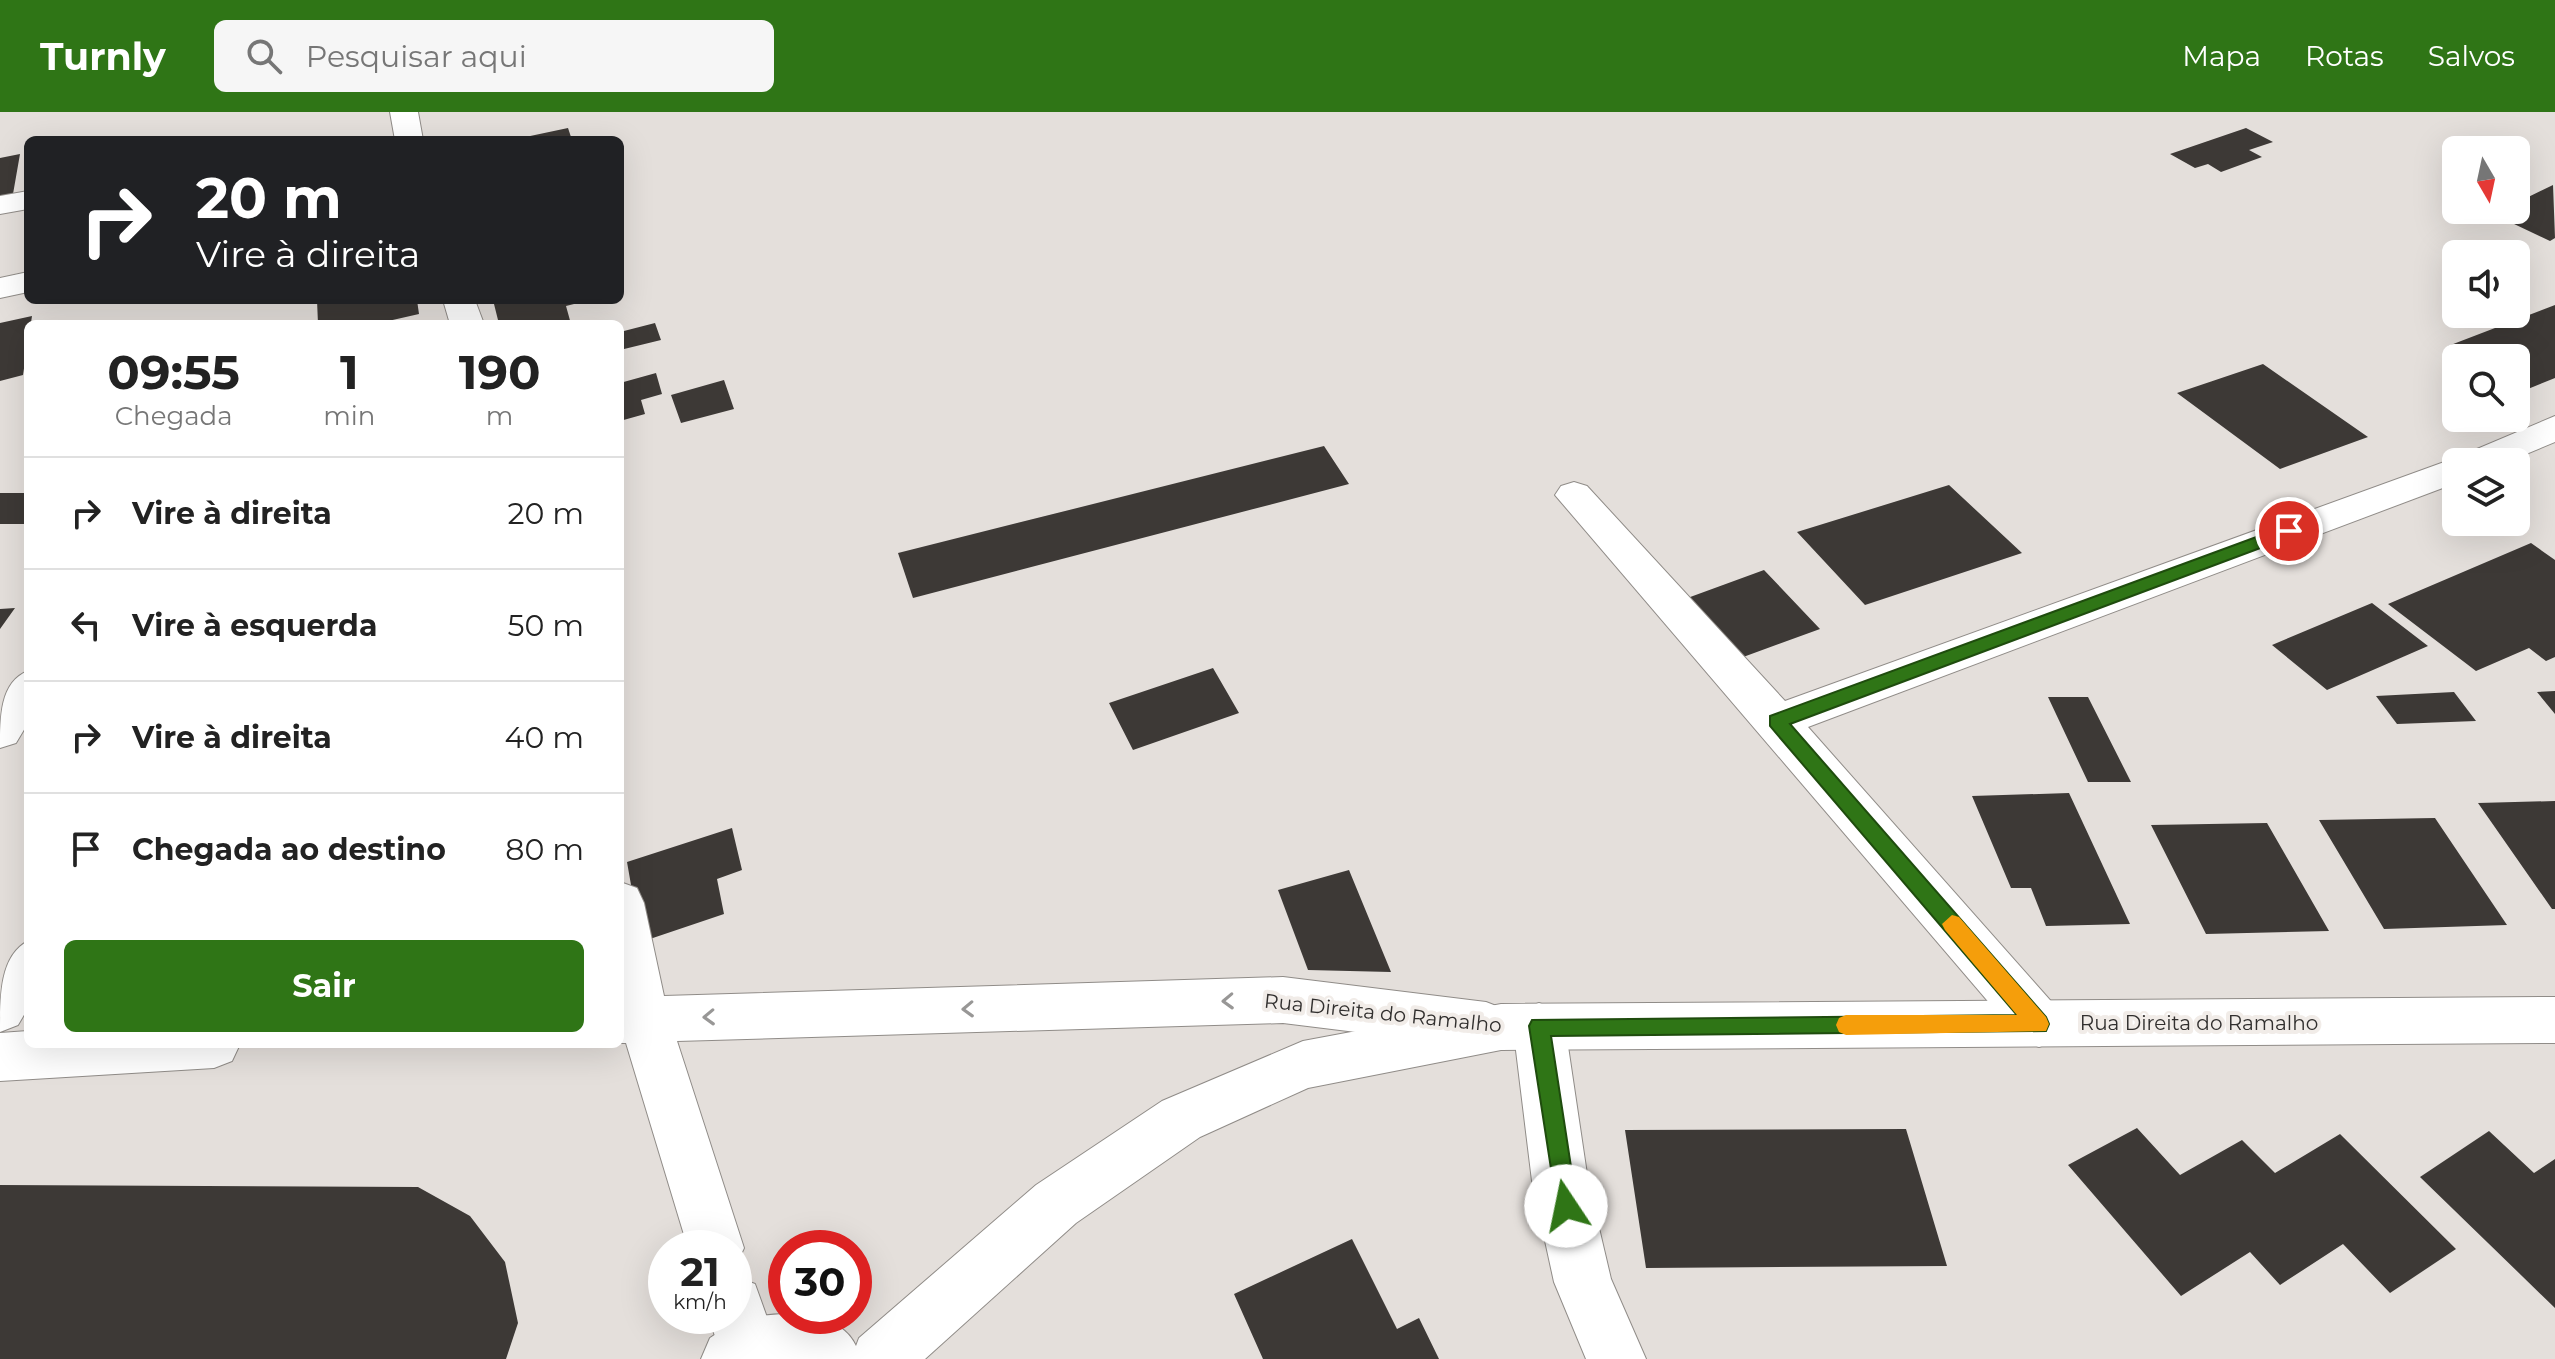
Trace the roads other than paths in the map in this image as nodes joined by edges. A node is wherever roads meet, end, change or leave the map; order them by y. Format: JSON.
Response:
{"nodes":[{"id":1,"x":404,"y":112,"type":"edge"},
{"id":2,"x":408,"y":136,"type":"edge"},
{"id":3,"x":24,"y":201,"type":"edge"},
{"id":4,"x":0,"y":205,"type":"edge"},
{"id":5,"x":24,"y":283,"type":"edge"},
{"id":6,"x":0,"y":288,"type":"edge"},
{"id":7,"x":2555,"y":428,"type":"edge"},
{"id":8,"x":2507,"y":448,"type":"edge"},
{"id":9,"x":2442,"y":474,"type":"edge"},
{"id":10,"x":1574,"y":495,"type":"dead end"},
{"id":11,"x":0,"y":672,"type":"edge"},
{"id":12,"x":24,"y":672,"type":"edge"},
{"id":13,"x":24,"y":693,"type":"edge"},
{"id":14,"x":1777,"y":721,"type":"junction"},
{"id":15,"x":0,"y":731,"type":"edge"},
{"id":16,"x":624,"y":942,"type":"edge"},
{"id":17,"x":24,"y":970,"type":"edge"},
{"id":18,"x":0,"y":1009,"type":"edge"},
{"id":19,"x":632,"y":1019,"type":"edge"},
{"id":20,"x":2555,"y":1020,"type":"edge"},
{"id":21,"x":2039,"y":1024,"type":"junction"},
{"id":22,"x":1520,"y":1026,"type":"junction"},
{"id":23,"x":148,"y":1048,"type":"edge"},
{"id":24,"x":0,"y":1057,"type":"edge"},
{"id":25,"x":709,"y":1230,"type":"edge"},
{"id":26,"x":737,"y":1337,"type":"edge"},
{"id":27,"x":831,"y":1359,"type":"edge"},
{"id":28,"x":880,"y":1359,"type":"edge"},
{"id":29,"x":1616,"y":1359,"type":"edge"}],
"edges":[{"from":1,"to":2,"type":"street"},
{"from":3,"to":4,"type":"street"},
{"from":5,"to":6,"type":"street"},
{"from":7,"to":8,"type":"street"},
{"from":9,"to":14,"type":"street"},
{"from":10,"to":14,"type":"street"},
{"from":11,"to":12,"type":"street"},
{"from":13,"to":15,"type":"street"},
{"from":14,"to":21,"type":"street"},
{"from":16,"to":19,"type":"street"},
{"from":17,"to":18,"type":"street"},
{"from":22,"to":19,"type":"street","name":"Rua Direita do Ramalho","one_way":true},
{"from":19,"to":25,"type":"street"},
{"from":20,"to":21,"type":"street","name":"Rua Direita do Ramalho"},
{"from":21,"to":22,"type":"street","name":"Rua Direita do Ramalho"},
{"from":22,"to":28,"type":"street"},
{"from":22,"to":29,"type":"street"},
{"from":23,"to":24,"type":"street"},
{"from":26,"to":27,"type":"street"}]}
